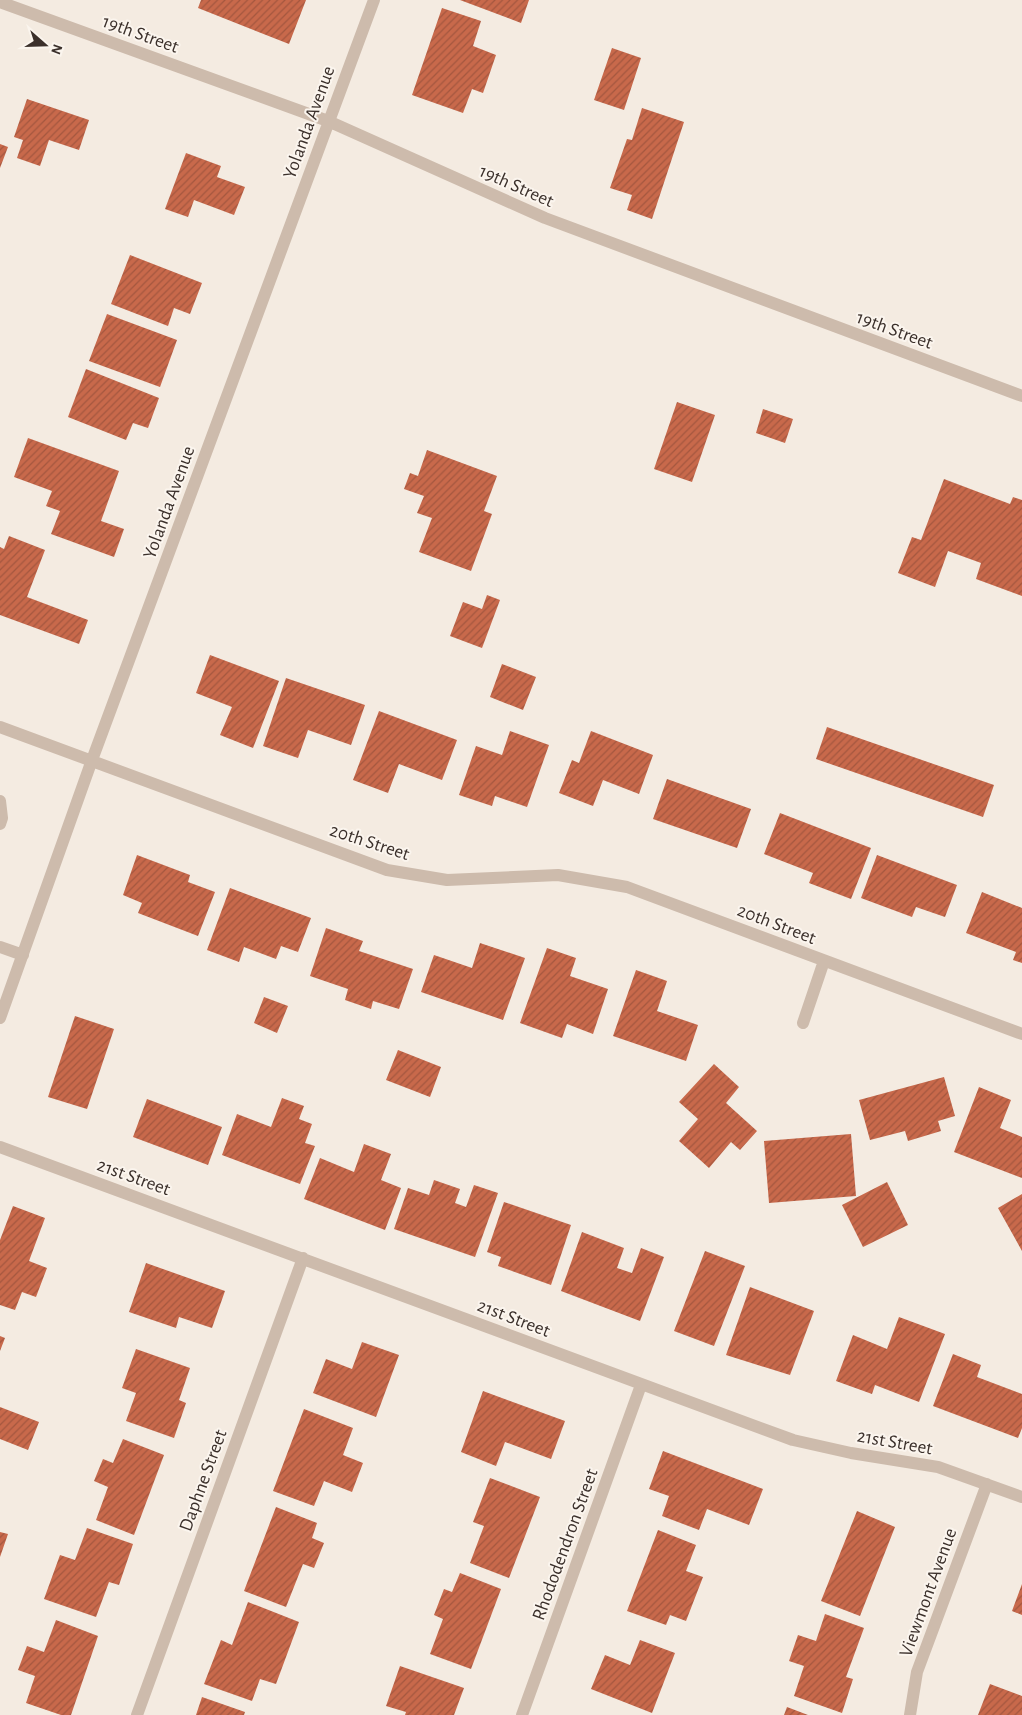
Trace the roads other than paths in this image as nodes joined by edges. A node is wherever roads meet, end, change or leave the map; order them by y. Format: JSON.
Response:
{"nodes":[{"id":1,"x":374,"y":0,"type":"edge"},
{"id":2,"x":0,"y":2,"type":"edge"},
{"id":3,"x":328,"y":121,"type":"junction"},
{"id":4,"x":1022,"y":396,"type":"edge"},
{"id":5,"x":0,"y":727,"type":"edge"},
{"id":6,"x":92,"y":760,"type":"junction"},
{"id":7,"x":0,"y":801,"type":"edge"},
{"id":8,"x":0,"y":824,"type":"edge"},
{"id":9,"x":0,"y":947,"type":"edge"},
{"id":10,"x":23,"y":955,"type":"junction"},
{"id":11,"x":824,"y":961,"type":"junction"},
{"id":12,"x":0,"y":1018,"type":"edge"},
{"id":13,"x":803,"y":1023,"type":"dead end"},
{"id":14,"x":1022,"y":1034,"type":"edge"},
{"id":15,"x":0,"y":1147,"type":"edge"},
{"id":16,"x":303,"y":1258,"type":"junction"},
{"id":17,"x":641,"y":1385,"type":"junction"},
{"id":18,"x":987,"y":1484,"type":"junction"},
{"id":19,"x":1022,"y":1497,"type":"edge"},
{"id":20,"x":137,"y":1715,"type":"edge"},
{"id":21,"x":522,"y":1715,"type":"edge"},
{"id":22,"x":910,"y":1715,"type":"edge"}],
"edges":[{"from":1,"to":3,"type":"street","name":"Yolanda Avenue"},
{"from":2,"to":3,"type":"street","name":"19th Street"},
{"from":3,"to":4,"type":"street","name":"19th Street"},
{"from":3,"to":6,"type":"street","name":"Yolanda Avenue"},
{"from":5,"to":6,"type":"street","name":"20th Street"},
{"from":6,"to":10,"type":"street","name":"Yolanda Avenue"},
{"from":6,"to":11,"type":"street","name":"20th Street"},
{"from":7,"to":8,"type":"street"},
{"from":9,"to":10,"type":"street"},
{"from":10,"to":12,"type":"street","name":"Yolanda Avenue"},
{"from":11,"to":13,"type":"street","name":"20th Street"},
{"from":11,"to":14,"type":"street","name":"20th Street"},
{"from":15,"to":16,"type":"street","name":"21st Street"},
{"from":16,"to":17,"type":"street","name":"21st Street"},
{"from":16,"to":20,"type":"street","name":"Daphne Street"},
{"from":17,"to":18,"type":"street","name":"21st Street"},
{"from":17,"to":21,"type":"street","name":"Rhododendron Street"},
{"from":18,"to":19,"type":"street","name":"21st Street"},
{"from":18,"to":22,"type":"street","name":"Viewmont Avenue"}]}
